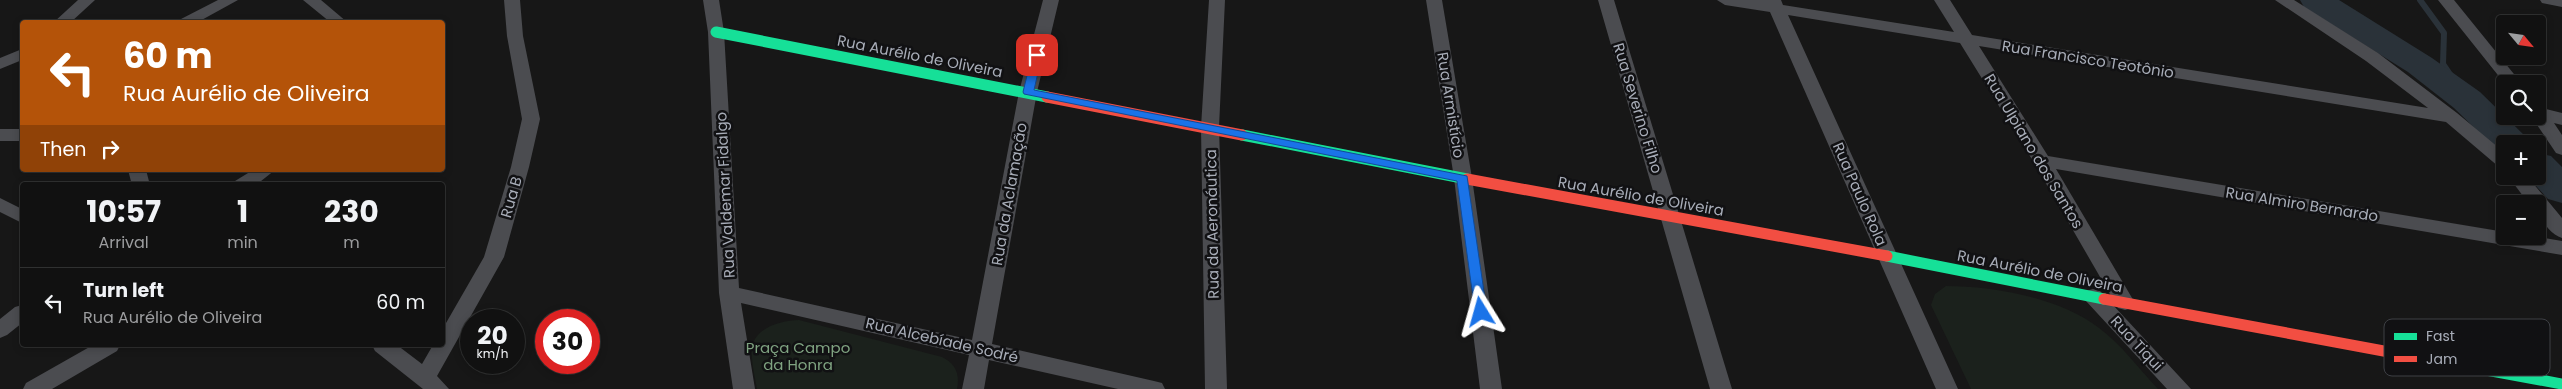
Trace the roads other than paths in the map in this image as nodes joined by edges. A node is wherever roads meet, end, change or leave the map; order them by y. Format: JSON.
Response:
{"nodes":[{"id":1,"x":87,"y":0,"type":"edge"},
{"id":2,"x":230,"y":0,"type":"edge"},
{"id":3,"x":312,"y":0,"type":"edge"},
{"id":4,"x":512,"y":0,"type":"edge"},
{"id":5,"x":711,"y":0,"type":"edge"},
{"id":6,"x":1051,"y":0,"type":"edge"},
{"id":7,"x":1217,"y":0,"type":"edge"},
{"id":8,"x":1434,"y":0,"type":"edge"},
{"id":9,"x":1606,"y":0,"type":"edge"},
{"id":10,"x":1725,"y":0,"type":"edge"},
{"id":11,"x":1942,"y":0,"type":"edge"},
{"id":12,"x":2284,"y":0,"type":"edge"},
{"id":13,"x":2446,"y":0,"type":"edge"},
{"id":14,"x":2548,"y":0,"type":"edge"},
{"id":15,"x":2562,"y":2,"type":"edge"},
{"id":16,"x":1774,"y":4,"type":"edge"},
{"id":17,"x":64,"y":20,"type":"edge"},
{"id":18,"x":191,"y":20,"type":"edge"},
{"id":19,"x":337,"y":20,"type":"edge"},
{"id":20,"x":716,"y":32,"type":"junction"},
{"id":21,"x":1965,"y":39,"type":"junction"},
{"id":22,"x":20,"y":55,"type":"edge"},
{"id":23,"x":0,"y":64,"type":"edge"},
{"id":24,"x":2507,"y":75,"type":"edge"},
{"id":25,"x":1028,"y":92,"type":"junction"},
{"id":26,"x":2546,"y":115,"type":"edge"},
{"id":27,"x":2451,"y":117,"type":"junction"},
{"id":28,"x":2562,"y":118,"type":"edge"},
{"id":29,"x":2546,"y":125,"type":"edge"},
{"id":30,"x":1210,"y":127,"type":"junction"},
{"id":31,"x":20,"y":135,"type":"edge"},
{"id":32,"x":0,"y":136,"type":"edge"},
{"id":33,"x":2562,"y":149,"type":"edge"},
{"id":34,"x":2496,"y":155,"type":"edge"},
{"id":35,"x":2042,"y":161,"type":"junction"},
{"id":36,"x":263,"y":172,"type":"edge"},
{"id":37,"x":1463,"y":178,"type":"junction"},
{"id":38,"x":247,"y":182,"type":"edge"},
{"id":39,"x":2524,"y":185,"type":"edge"},
{"id":40,"x":0,"y":204,"type":"edge"},
{"id":41,"x":20,"y":216,"type":"edge"},
{"id":42,"x":1670,"y":216,"type":"junction"},
{"id":43,"x":2562,"y":231,"type":"edge"},
{"id":44,"x":2562,"y":248,"type":"edge"},
{"id":45,"x":1887,"y":256,"type":"junction"},
{"id":46,"x":729,"y":293,"type":"junction"},
{"id":47,"x":2093,"y":296,"type":"junction"},
{"id":48,"x":2125,"y":303,"type":"junction"},
{"id":49,"x":20,"y":314,"type":"edge"},
{"id":50,"x":0,"y":330,"type":"edge"},
{"id":51,"x":107,"y":347,"type":"edge"},
{"id":52,"x":385,"y":347,"type":"edge"},
{"id":53,"x":981,"y":349,"type":"junction"},
{"id":54,"x":2384,"y":351,"type":"edge"},
{"id":55,"x":2519,"y":376,"type":"edge"},
{"id":56,"x":432,"y":383,"type":"edge"},
{"id":57,"x":2562,"y":384,"type":"edge"},
{"id":58,"x":34,"y":389,"type":"edge"},
{"id":59,"x":744,"y":389,"type":"edge"},
{"id":60,"x":973,"y":389,"type":"edge"},
{"id":61,"x":1154,"y":389,"type":"edge"},
{"id":62,"x":1216,"y":389,"type":"edge"},
{"id":63,"x":1491,"y":389,"type":"edge"},
{"id":64,"x":1721,"y":389,"type":"edge"},
{"id":65,"x":1947,"y":389,"type":"edge"},
{"id":66,"x":2180,"y":389,"type":"edge"}],
"edges":[{"from":1,"to":17,"type":"street"},
{"from":2,"to":18,"type":"street"},
{"from":3,"to":19,"type":"street"},
{"from":4,"to":56,"type":"street","name":"Rua B"},
{"from":5,"to":20,"type":"street","name":"Rua Valdemar Fidalgo"},
{"from":6,"to":25,"type":"street","name":"Rua da Aclamação"},
{"from":7,"to":30,"type":"street","name":"Rua da Aeronáutica"},
{"from":8,"to":37,"type":"street","name":"Rua Armistício"},
{"from":9,"to":42,"type":"street","name":"Rua Severino Filho"},
{"from":10,"to":16,"type":"street","name":"Rua Francisco Teotônio"},
{"from":11,"to":21,"type":"street","name":"Rua Ulpiano dos Santos"},
{"from":12,"to":27,"type":"street"},
{"from":13,"to":24,"type":"street"},
{"from":14,"to":15,"type":"street"},
{"from":16,"to":21,"type":"street","name":"Rua Francisco Teotônio"},
{"from":16,"to":45,"type":"street","name":"Rua Paulo Rola"},
{"from":20,"to":25,"type":"street","name":"Rua Aurélio de Oliveira"},
{"from":20,"to":46,"type":"street","name":"Rua Valdemar Fidalgo"},
{"from":21,"to":27,"type":"street","name":"Rua Francisco Teotônio"},
{"from":21,"to":35,"type":"street","name":"Rua Ulpiano dos Santos"},
{"from":22,"to":23,"type":"street"},
{"from":25,"to":30,"type":"street","name":"Rua Aurélio de Oliveira"},
{"from":25,"to":53,"type":"street","name":"Rua da Aclamação"},
{"from":26,"to":28,"type":"street"},
{"from":27,"to":34,"type":"street"},
{"from":29,"to":33,"type":"street"},
{"from":30,"to":37,"type":"street","name":"Rua Aurélio de Oliveira"},
{"from":30,"to":62,"type":"street","name":"Rua da Aeronáutica"},
{"from":31,"to":32,"type":"street"},
{"from":35,"to":44,"type":"street","name":"Rua Almiro Bernardo"},
{"from":35,"to":48,"type":"street","name":"Rua Ulpiano dos Santos"},
{"from":36,"to":38,"type":"street"},
{"from":37,"to":42,"type":"street","name":"Rua Aurélio de Oliveira"},
{"from":37,"to":63,"type":"street","name":"Rua Armistício"},
{"from":39,"to":43,"type":"street"},
{"from":40,"to":41,"type":"street"},
{"from":42,"to":45,"type":"street","name":"Rua Aurélio de Oliveira"},
{"from":42,"to":64,"type":"street","name":"Rua Severino Filho"},
{"from":45,"to":47,"type":"street","name":"Rua Aurélio de Oliveira"},
{"from":45,"to":65,"type":"street","name":"Rua Paulo Rola"},
{"from":46,"to":53,"type":"street","name":"Rua Alcebíade Sodré"},
{"from":46,"to":59,"type":"street","name":"Rua Valdemar Fidalgo"},
{"from":47,"to":48,"type":"street","name":"Rua Aurélio de Oliveira"},
{"from":47,"to":66,"type":"street","name":"Rua Tiqui"},
{"from":48,"to":54,"type":"street","name":"Rua Aurélio de Oliveira"},
{"from":49,"to":50,"type":"street"},
{"from":51,"to":58,"type":"street"},
{"from":52,"to":56,"type":"street"},
{"from":53,"to":60,"type":"street","name":"Rua da Aclamação"},
{"from":53,"to":61,"type":"street","name":"Rua Alcebíade Sodré"},
{"from":55,"to":57,"type":"street","name":"Rua Aurélio de Oliveira"}]}
